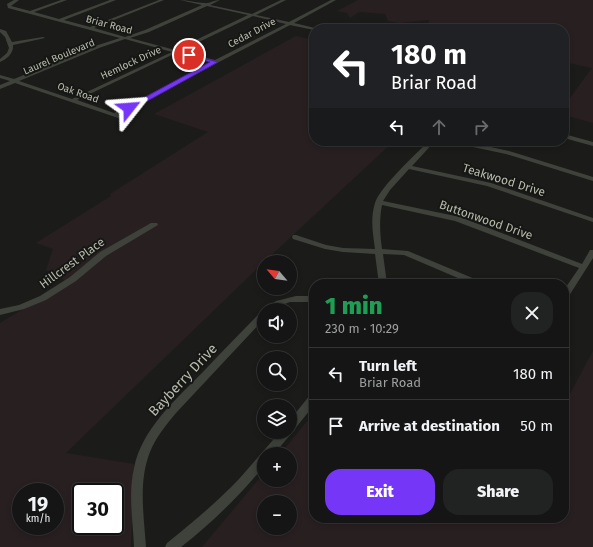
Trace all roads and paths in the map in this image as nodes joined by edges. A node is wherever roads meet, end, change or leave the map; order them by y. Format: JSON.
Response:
{"nodes":[{"id":1,"x":16,"y":0,"type":"edge"},
{"id":2,"x":65,"y":0,"type":"edge"},
{"id":3,"x":114,"y":0,"type":"edge"},
{"id":4,"x":162,"y":0,"type":"edge"},
{"id":5,"x":182,"y":0,"type":"edge"},
{"id":6,"x":218,"y":0,"type":"edge"},
{"id":7,"x":284,"y":0,"type":"edge"},
{"id":8,"x":334,"y":0,"type":"edge"},
{"id":9,"x":206,"y":5,"type":"junction"},
{"id":10,"x":29,"y":13,"type":"junction"},
{"id":11,"x":252,"y":15,"type":"junction"},
{"id":12,"x":58,"y":21,"type":"junction"},
{"id":13,"x":290,"y":23,"type":"junction"},
{"id":14,"x":309,"y":27,"type":"edge"},
{"id":15,"x":89,"y":29,"type":"junction"},
{"id":16,"x":0,"y":30,"type":"edge"},
{"id":17,"x":43,"y":38,"type":"dead end"},
{"id":18,"x":125,"y":38,"type":"junction"},
{"id":19,"x":11,"y":44,"type":"junction"},
{"id":20,"x":176,"y":52,"type":"junction"},
{"id":21,"x":0,"y":61,"type":"edge"},
{"id":22,"x":215,"y":62,"type":"junction"},
{"id":23,"x":0,"y":76,"type":"edge"},
{"id":24,"x":14,"y":81,"type":"junction"},
{"id":25,"x":20,"y":83,"type":"junction"},
{"id":26,"x":0,"y":87,"type":"edge"},
{"id":27,"x":0,"y":91,"type":"edge"},
{"id":28,"x":72,"y":101,"type":"junction"},
{"id":29,"x":114,"y":115,"type":"junction"},
{"id":30,"x":130,"y":120,"type":"dead end"},
{"id":31,"x":569,"y":137,"type":"edge"},
{"id":32,"x":593,"y":144,"type":"edge"},
{"id":33,"x":427,"y":146,"type":"edge"},
{"id":34,"x":478,"y":146,"type":"edge"},
{"id":35,"x":407,"y":167,"type":"junction"},
{"id":36,"x":593,"y":179,"type":"edge"},
{"id":37,"x":379,"y":202,"type":"junction"},
{"id":38,"x":593,"y":220,"type":"edge"},
{"id":39,"x":154,"y":225,"type":"dead end"},
{"id":40,"x":296,"y":236,"type":"dead end"},
{"id":41,"x":379,"y":252,"type":"junction"},
{"id":42,"x":593,"y":252,"type":"edge"},
{"id":43,"x":583,"y":267,"type":"junction"},
{"id":44,"x":382,"y":279,"type":"edge"},
{"id":45,"x":468,"y":279,"type":"edge"},
{"id":46,"x":569,"y":289,"type":"edge"},
{"id":47,"x":309,"y":299,"type":"edge"},
{"id":48,"x":279,"y":303,"type":"edge"},
{"id":49,"x":0,"y":312,"type":"edge"},
{"id":50,"x":257,"y":321,"type":"edge"},
{"id":51,"x":309,"y":404,"type":"edge"},
{"id":52,"x":297,"y":419,"type":"edge"},
{"id":53,"x":280,"y":439,"type":"edge"},
{"id":54,"x":273,"y":447,"type":"edge"},
{"id":55,"x":257,"y":466,"type":"edge"},
{"id":56,"x":140,"y":547,"type":"edge"},
{"id":57,"x":171,"y":547,"type":"edge"}],
"edges":[{"from":1,"to":10,"type":"street","name":"Briar Road"},
{"from":2,"to":10,"type":"street"},
{"from":3,"to":12,"type":"street"},
{"from":4,"to":15,"type":"street"},
{"from":5,"to":9,"type":"street"},
{"from":6,"to":9,"type":"street","name":"Laurel Boulevard"},
{"from":7,"to":11,"type":"street","name":"Hemlock Drive"},
{"from":8,"to":13,"type":"street","name":"Cedar Drive"},
{"from":9,"to":11,"type":"street"},
{"from":9,"to":18,"type":"street","name":"Laurel Boulevard"},
{"from":10,"to":12,"type":"street","name":"Briar Road"},
{"from":11,"to":13,"type":"street"},
{"from":11,"to":20,"type":"street","name":"Hemlock Drive"},
{"from":12,"to":15,"type":"street","name":"Briar Road"},
{"from":13,"to":14,"type":"street"},
{"from":13,"to":22,"type":"street","name":"Cedar Drive"},
{"from":15,"to":18,"type":"street","name":"Briar Road"},
{"from":16,"to":19,"type":"street"},
{"from":17,"to":19,"type":"street"},
{"from":18,"to":20,"type":"street","name":"Briar Road"},
{"from":18,"to":24,"type":"street","name":"Laurel Boulevard"},
{"from":18,"to":25,"type":"street","name":"Laurel Boulevard"},
{"from":19,"to":21,"type":"street"},
{"from":20,"to":22,"type":"street","name":"Briar Road"},
{"from":20,"to":28,"type":"street","name":"Hemlock Drive"},
{"from":22,"to":29,"type":"street","name":"Cedar Drive"},
{"from":23,"to":24,"type":"street","name":"Oak Road"},
{"from":24,"to":25,"type":"street","name":"Oak Road"},
{"from":24,"to":26,"type":"street","name":"Laurel Boulevard"},
{"from":25,"to":27,"type":"street","name":"Laurel Boulevard"},
{"from":25,"to":28,"type":"street","name":"Oak Road"},
{"from":28,"to":29,"type":"street","name":"Oak Road"},
{"from":29,"to":30,"type":"street","name":"Oak Road"},
{"from":31,"to":32,"type":"street"},
{"from":33,"to":35,"type":"street"},
{"from":34,"to":36,"type":"street"},
{"from":35,"to":37,"type":"street"},
{"from":35,"to":38,"type":"street","name":"Teakwood Drive"},
{"from":37,"to":41,"type":"street"},
{"from":37,"to":43,"type":"street","name":"Buttonwood Drive"},
{"from":39,"to":49,"type":"street","name":"Hillcrest Place"},
{"from":40,"to":41,"type":"street"},
{"from":41,"to":44,"type":"street"},
{"from":41,"to":45,"type":"street"},
{"from":42,"to":43,"type":"street"},
{"from":43,"to":46,"type":"street"},
{"from":47,"to":48,"type":"street"},
{"from":50,"to":56,"type":"street","name":"Bayberry Drive"},
{"from":51,"to":52,"type":"street"},
{"from":53,"to":54,"type":"street"},
{"from":55,"to":57,"type":"street"}]}
